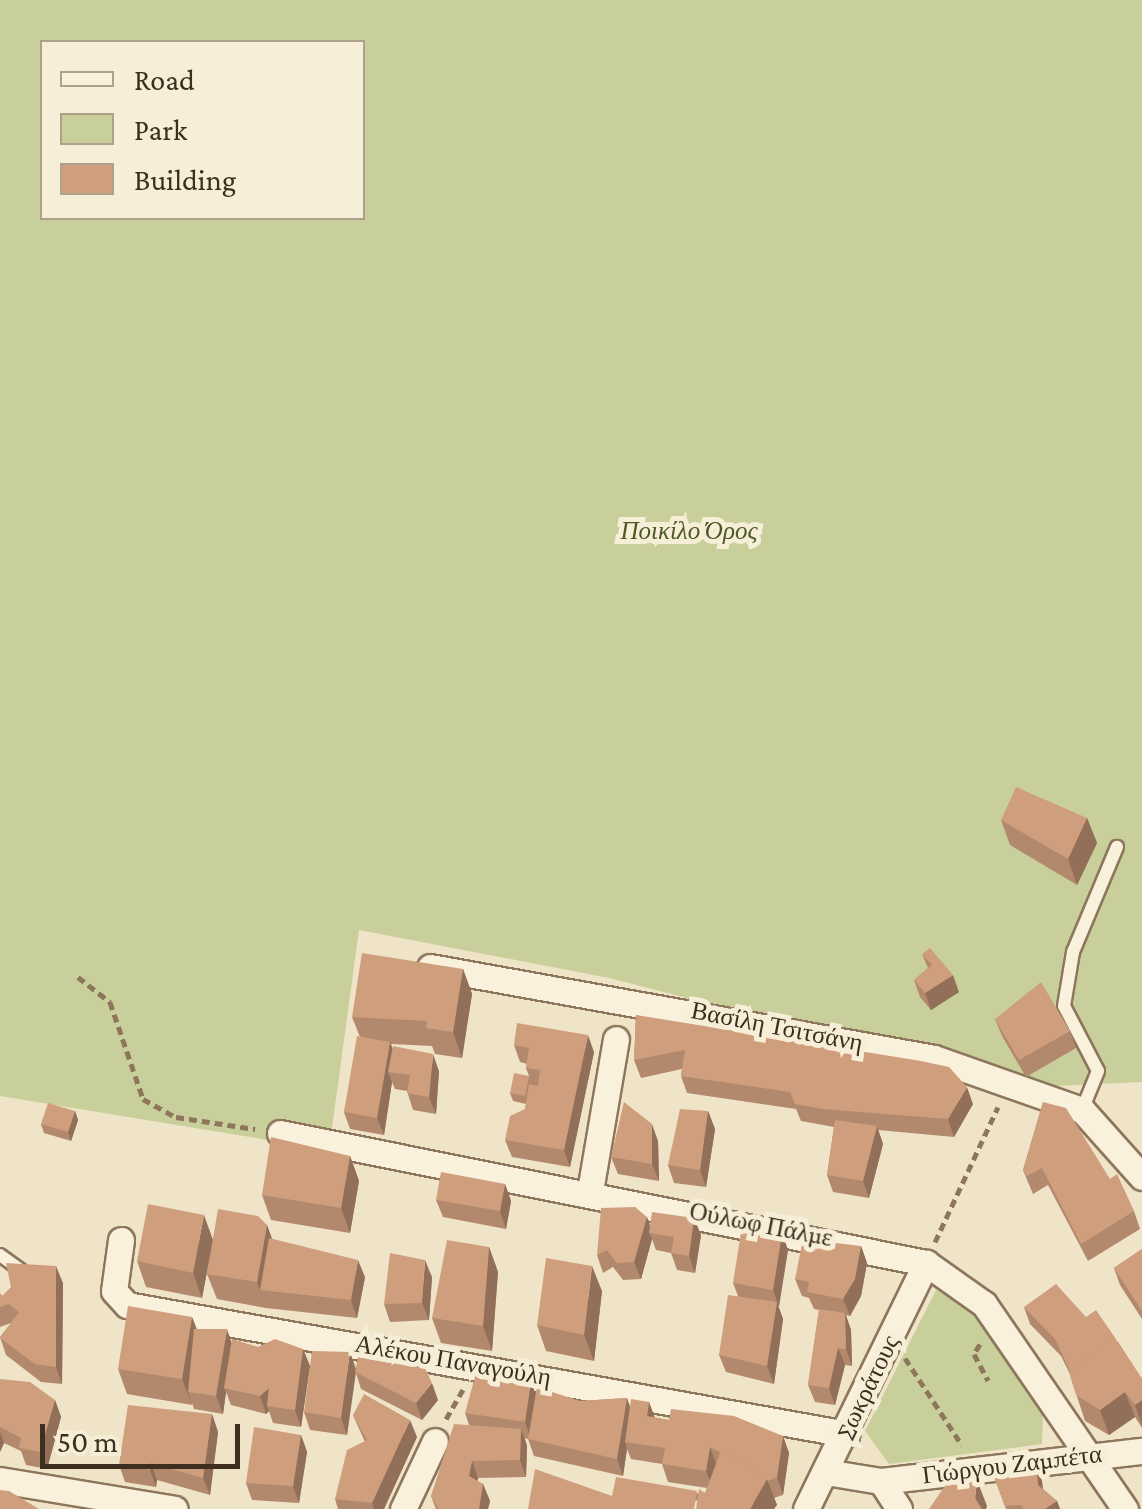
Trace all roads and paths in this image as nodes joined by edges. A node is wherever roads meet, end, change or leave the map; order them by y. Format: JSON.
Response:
{"nodes":[{"id":1,"x":1116,"y":847,"type":"dead end"},
{"id":2,"x":395,"y":962,"type":"edge"},
{"id":3,"x":78,"y":978,"type":"dead end"},
{"id":4,"x":616,"y":1039,"type":"dead end"},
{"id":5,"x":1082,"y":1110,"type":"junction"},
{"id":6,"x":988,"y":1130,"type":"dead end"},
{"id":7,"x":280,"y":1132,"type":"joint"},
{"id":8,"x":1142,"y":1177,"type":"edge"},
{"id":9,"x":590,"y":1191,"type":"junction"},
{"id":10,"x":946,"y":1217,"type":"dead end"},
{"id":11,"x":121,"y":1240,"type":"dead end"},
{"id":12,"x":0,"y":1254,"type":"edge"},
{"id":13,"x":926,"y":1263,"type":"junction"},
{"id":14,"x":24,"y":1273,"type":"edge"},
{"id":15,"x":892,"y":1338,"type":"junction"},
{"id":16,"x":485,"y":1366,"type":"junction"},
{"id":17,"x":847,"y":1434,"type":"junction"},
{"id":18,"x":956,"y":1436,"type":"dead end"},
{"id":19,"x":435,"y":1441,"type":"joint"},
{"id":20,"x":1142,"y":1451,"type":"edge"},
{"id":21,"x":1089,"y":1455,"type":"junction"},
{"id":22,"x":826,"y":1472,"type":"junction"},
{"id":23,"x":0,"y":1480,"type":"edge"},
{"id":24,"x":881,"y":1481,"type":"junction"},
{"id":25,"x":174,"y":1509,"type":"edge"},
{"id":26,"x":403,"y":1509,"type":"edge"},
{"id":27,"x":806,"y":1509,"type":"edge"},
{"id":28,"x":899,"y":1509,"type":"edge"},
{"id":29,"x":1124,"y":1509,"type":"edge"}],
"edges":[{"from":1,"to":5,"type":"lane"},
{"from":2,"to":5,"type":"street","name":"Βασίλη Τσιτσάνη"},
{"from":3,"to":7,"type":"path"},
{"from":4,"to":9,"type":"street"},
{"from":5,"to":8,"type":"street","name":"Βασίλη Τσιτσάνη"},
{"from":6,"to":10,"type":"path"},
{"from":7,"to":9,"type":"street","name":"Ούλωφ Πάλμε"},
{"from":9,"to":13,"type":"street","name":"Ούλωφ Πάλμε"},
{"from":11,"to":16,"type":"street","name":"Αλέκου Παναγούλη"},
{"from":12,"to":14,"type":"lane"},
{"from":13,"to":15,"type":"street","name":"Σωκράτους"},
{"from":13,"to":21,"type":"street","name":"Ούλωφ Πάλμε"},
{"from":15,"to":17,"type":"street","name":"Σωκράτους"},
{"from":15,"to":18,"type":"path"},
{"from":16,"to":17,"type":"street","name":"Αλέκου Παναγούλη"},
{"from":16,"to":19,"type":"path"},
{"from":17,"to":22,"type":"street","name":"Σωκράτους"},
{"from":19,"to":26,"type":"street"},
{"from":20,"to":21,"type":"street","name":"Γιώργου Ζαμπέτα"},
{"from":21,"to":24,"type":"street","name":"Γιώργου Ζαμπέτα"},
{"from":21,"to":29,"type":"street","name":"Ούλωφ Πάλμε"},
{"from":22,"to":24,"type":"street"},
{"from":22,"to":27,"type":"street","name":"Σωκράτους"},
{"from":23,"to":25,"type":"street"},
{"from":24,"to":28,"type":"street"}]}
